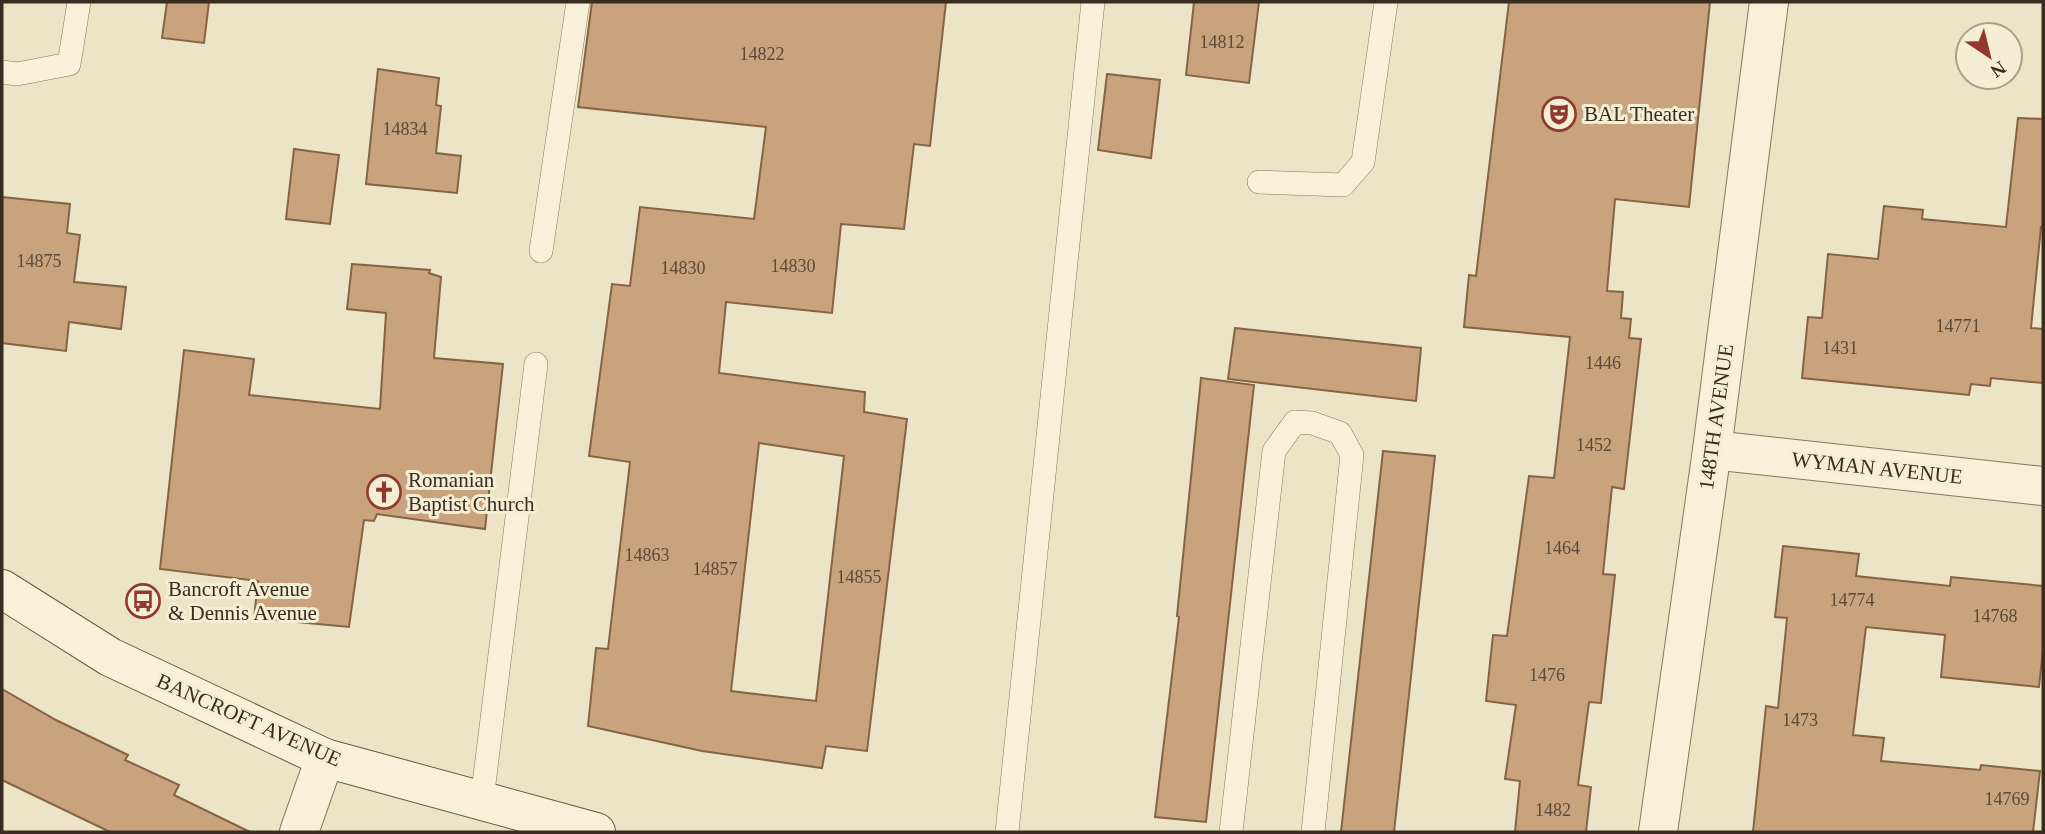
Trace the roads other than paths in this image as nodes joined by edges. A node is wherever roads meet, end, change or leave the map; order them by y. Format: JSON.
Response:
{"nodes":[{"id":1,"x":79,"y":2,"type":"edge"},
{"id":2,"x":578,"y":2,"type":"edge"},
{"id":3,"x":1093,"y":2,"type":"edge"},
{"id":4,"x":1386,"y":2,"type":"edge"},
{"id":5,"x":1769,"y":2,"type":"edge"},
{"id":6,"x":2,"y":72,"type":"edge"},
{"id":7,"x":1259,"y":182,"type":"dead end"},
{"id":8,"x":541,"y":251,"type":"dead end"},
{"id":9,"x":536,"y":364,"type":"dead end"},
{"id":10,"x":1712,"y":450,"type":"junction"},
{"id":11,"x":2043,"y":486,"type":"edge"},
{"id":12,"x":2,"y":589,"type":"edge"},
{"id":13,"x":325,"y":758,"type":"junction"},
{"id":14,"x":482,"y":800,"type":"junction"},
{"id":15,"x":299,"y":832,"type":"edge"},
{"id":16,"x":596,"y":832,"type":"edge"},
{"id":17,"x":1007,"y":832,"type":"edge"},
{"id":18,"x":1231,"y":832,"type":"edge"},
{"id":19,"x":1313,"y":832,"type":"edge"},
{"id":20,"x":1658,"y":832,"type":"edge"}],
"edges":[{"from":1,"to":6,"type":"lane"},
{"from":2,"to":8,"type":"lane"},
{"from":3,"to":17,"type":"lane"},
{"from":4,"to":7,"type":"lane"},
{"from":5,"to":10,"type":"street","name":"148TH AVENUE"},
{"from":9,"to":14,"type":"lane"},
{"from":10,"to":11,"type":"street","name":"WYMAN AVENUE"},
{"from":10,"to":20,"type":"street","name":"148TH AVENUE"},
{"from":12,"to":13,"type":"street","name":"BANCROFT AVENUE"},
{"from":13,"to":14,"type":"street","name":"BANCROFT AVENUE"},
{"from":13,"to":15,"type":"street"},
{"from":14,"to":16,"type":"street","name":"BANCROFT AVENUE"},
{"from":18,"to":19,"type":"lane"}]}
